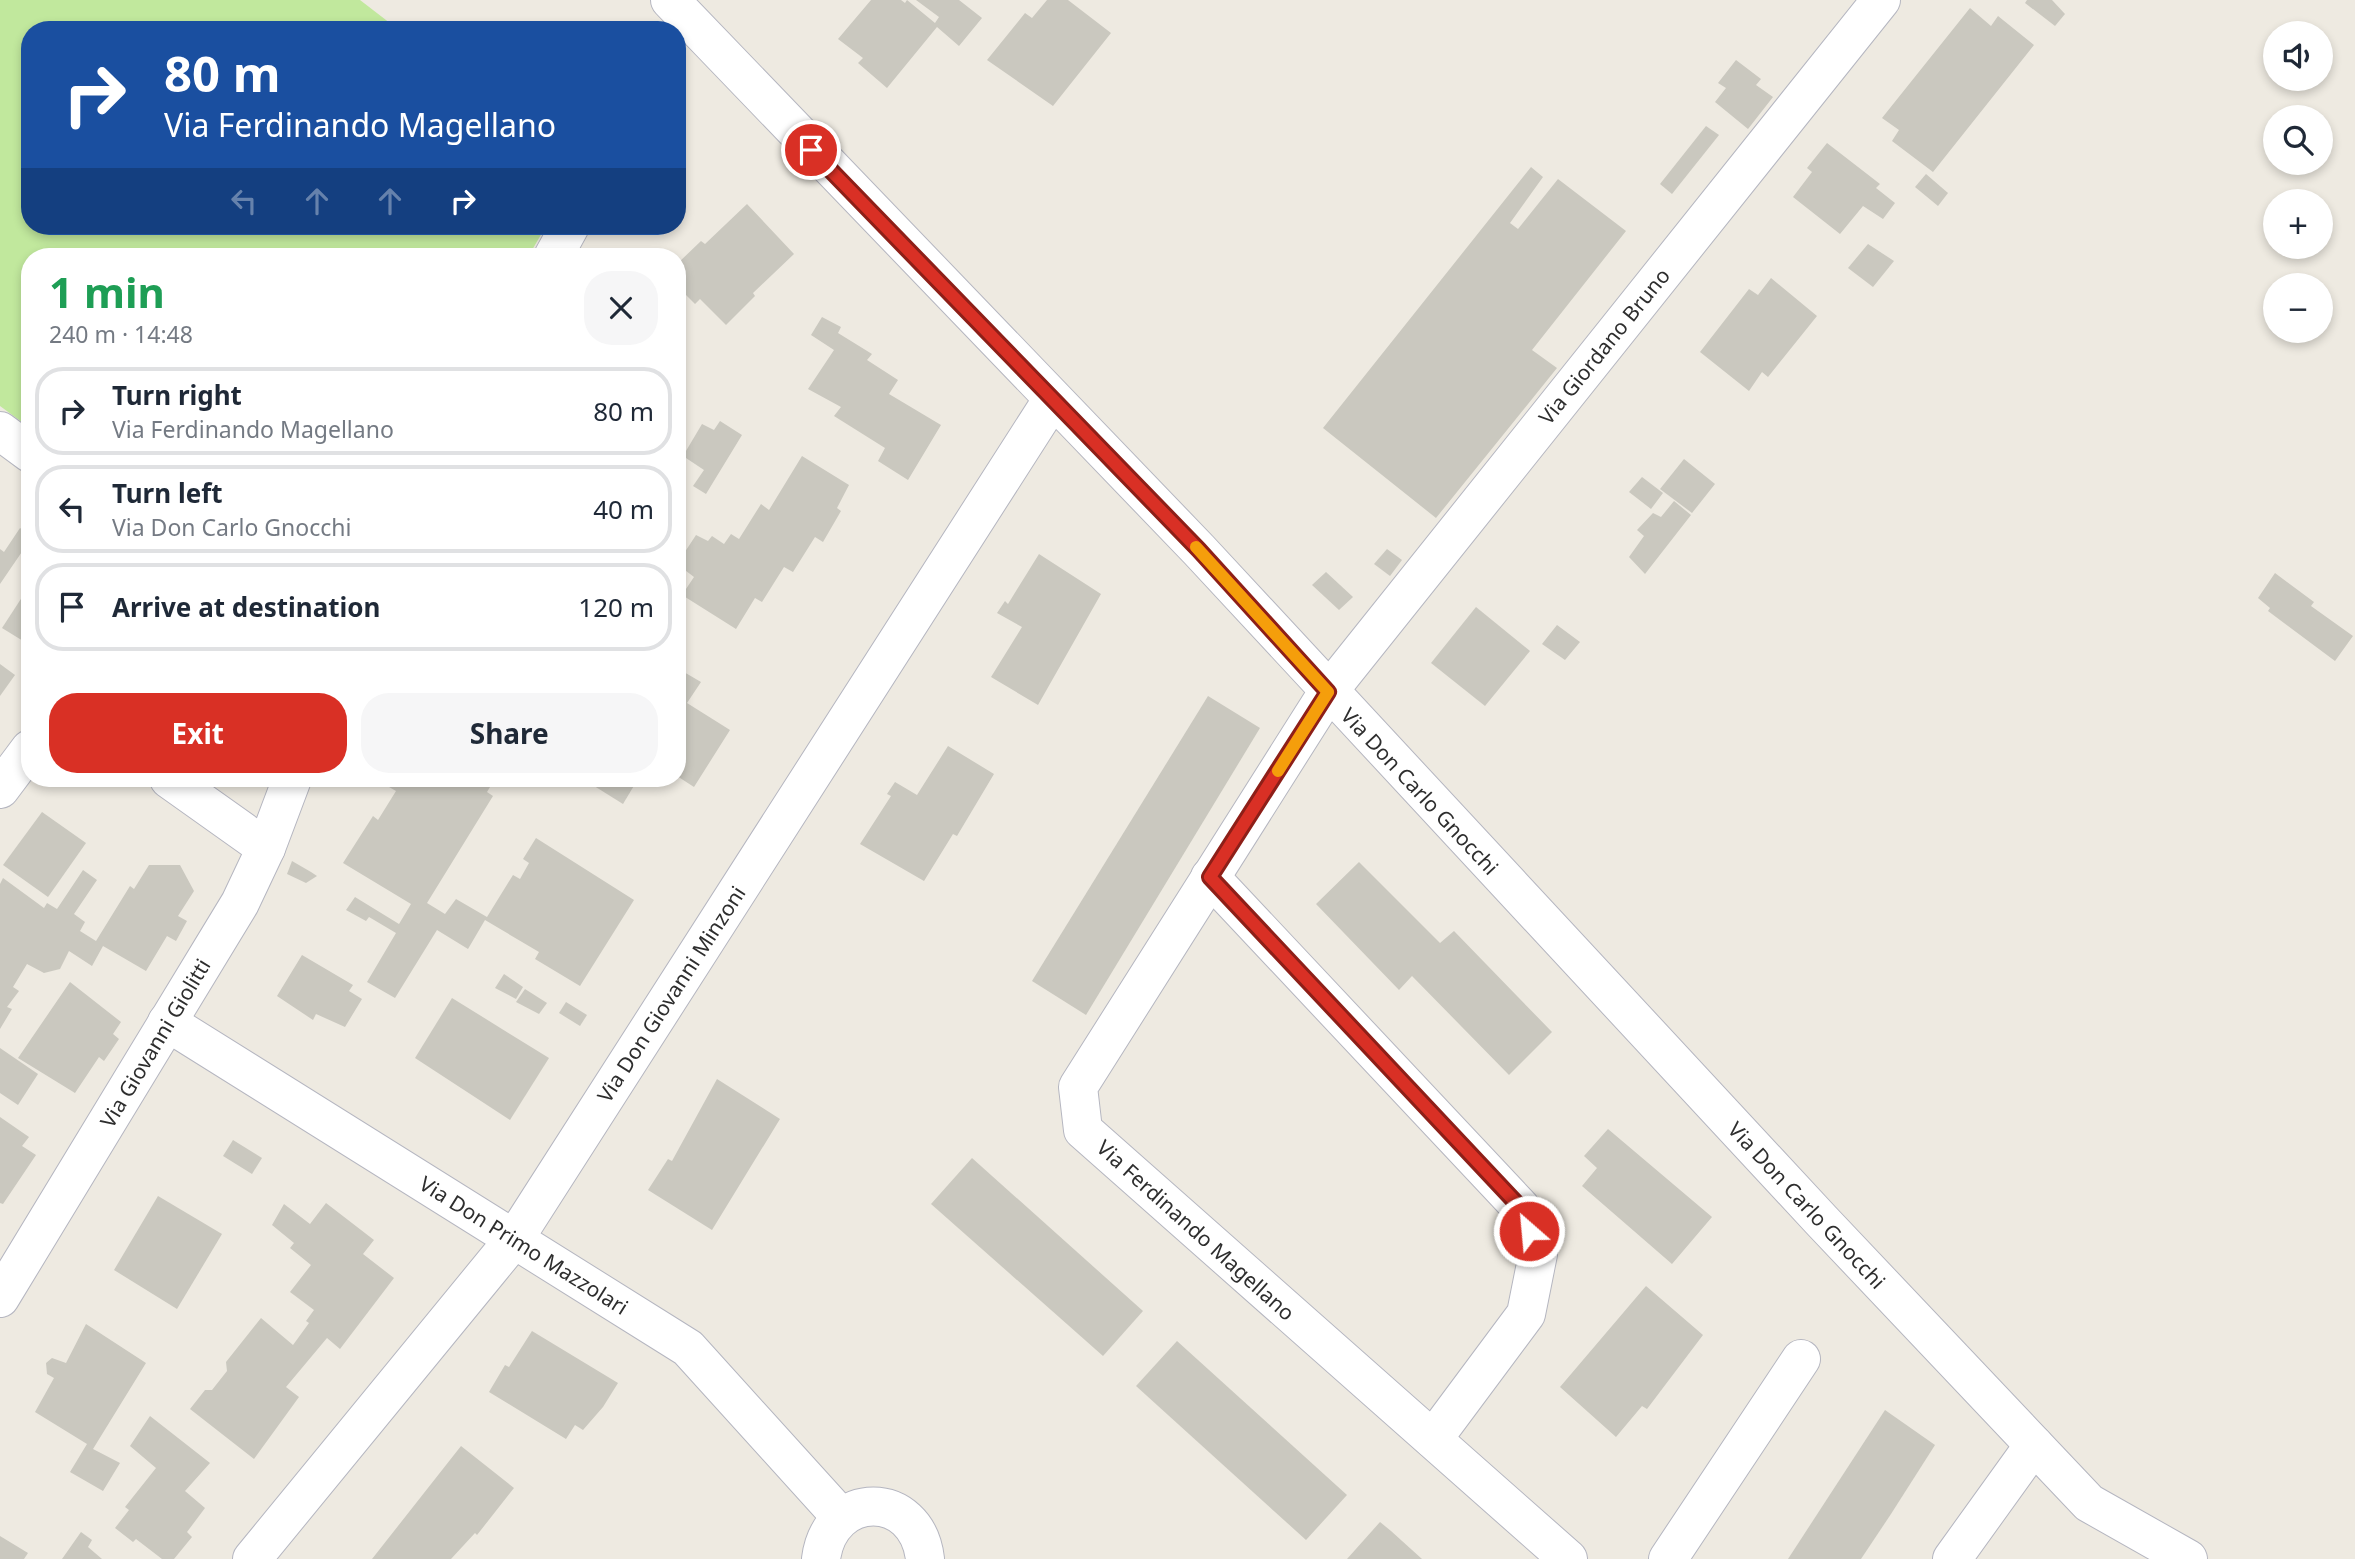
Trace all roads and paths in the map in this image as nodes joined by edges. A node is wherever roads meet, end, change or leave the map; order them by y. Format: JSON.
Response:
{"nodes":[{"id":1,"x":1881,"y":0,"type":"edge"},
{"id":2,"x":686,"y":26,"type":"edge"},
{"id":3,"x":1052,"y":400,"type":"junction"},
{"id":4,"x":0,"y":431,"type":"edge"},
{"id":5,"x":21,"y":446,"type":"edge"},
{"id":6,"x":1328,"y":692,"type":"junction"},
{"id":7,"x":21,"y":761,"type":"edge"},
{"id":8,"x":180,"y":787,"type":"edge"},
{"id":9,"x":289,"y":787,"type":"edge"},
{"id":10,"x":0,"y":789,"type":"edge"},
{"id":11,"x":266,"y":848,"type":"junction"},
{"id":12,"x":1210,"y":877,"type":"junction"},
{"id":13,"x":167,"y":1023,"type":"junction"},
{"id":14,"x":515,"y":1238,"type":"junction"},
{"id":15,"x":0,"y":1298,"type":"edge"},
{"id":16,"x":1801,"y":1359,"type":"dead end"},
{"id":17,"x":1433,"y":1439,"type":"junction"},
{"id":18,"x":2034,"y":1445,"type":"junction"},
{"id":19,"x":841,"y":1517,"type":"junction"},
{"id":20,"x":252,"y":1559,"type":"edge"},
{"id":21,"x":821,"y":1559,"type":"edge"},
{"id":22,"x":925,"y":1559,"type":"edge"},
{"id":23,"x":1568,"y":1559,"type":"edge"},
{"id":24,"x":1668,"y":1559,"type":"edge"},
{"id":25,"x":1952,"y":1559,"type":"edge"},
{"id":26,"x":2188,"y":1559,"type":"edge"}],
"edges":[{"from":1,"to":6,"type":"street","name":"Via Giordano Bruno"},
{"from":2,"to":3,"type":"street","name":"Via Don Carlo Gnocchi"},
{"from":3,"to":6,"type":"street","name":"Via Don Carlo Gnocchi"},
{"from":3,"to":14,"type":"street","name":"Via Don Giovanni Minzoni"},
{"from":4,"to":5,"type":"street"},
{"from":6,"to":12,"type":"street","name":"Via Ferdinando Magellano"},
{"from":6,"to":18,"type":"street","name":"Via Don Carlo Gnocchi"},
{"from":7,"to":10,"type":"street"},
{"from":8,"to":11,"type":"street"},
{"from":9,"to":11,"type":"street","name":"Via Giovanni Giolitti"},
{"from":11,"to":13,"type":"street","name":"Via Giovanni Giolitti"},
{"from":12,"to":17,"type":"street"},
{"from":12,"to":17,"type":"street","name":"Via Ferdinando Magellano"},
{"from":13,"to":14,"type":"street","name":"Via Don Primo Mazzolari"},
{"from":13,"to":15,"type":"street","name":"Via Giovanni Giolitti"},
{"from":14,"to":19,"type":"street","name":"Via Don Primo Mazzolari"},
{"from":14,"to":20,"type":"street","name":"Via Don Giovanni Minzoni"},
{"from":16,"to":24,"type":"street"},
{"from":17,"to":23,"type":"street","name":"Via Ferdinando Magellano"},
{"from":18,"to":25,"type":"street"},
{"from":18,"to":26,"type":"street","name":"Via Don Carlo Gnocchi"},
{"from":19,"to":21,"type":"street"},
{"from":19,"to":22,"type":"street"}]}
